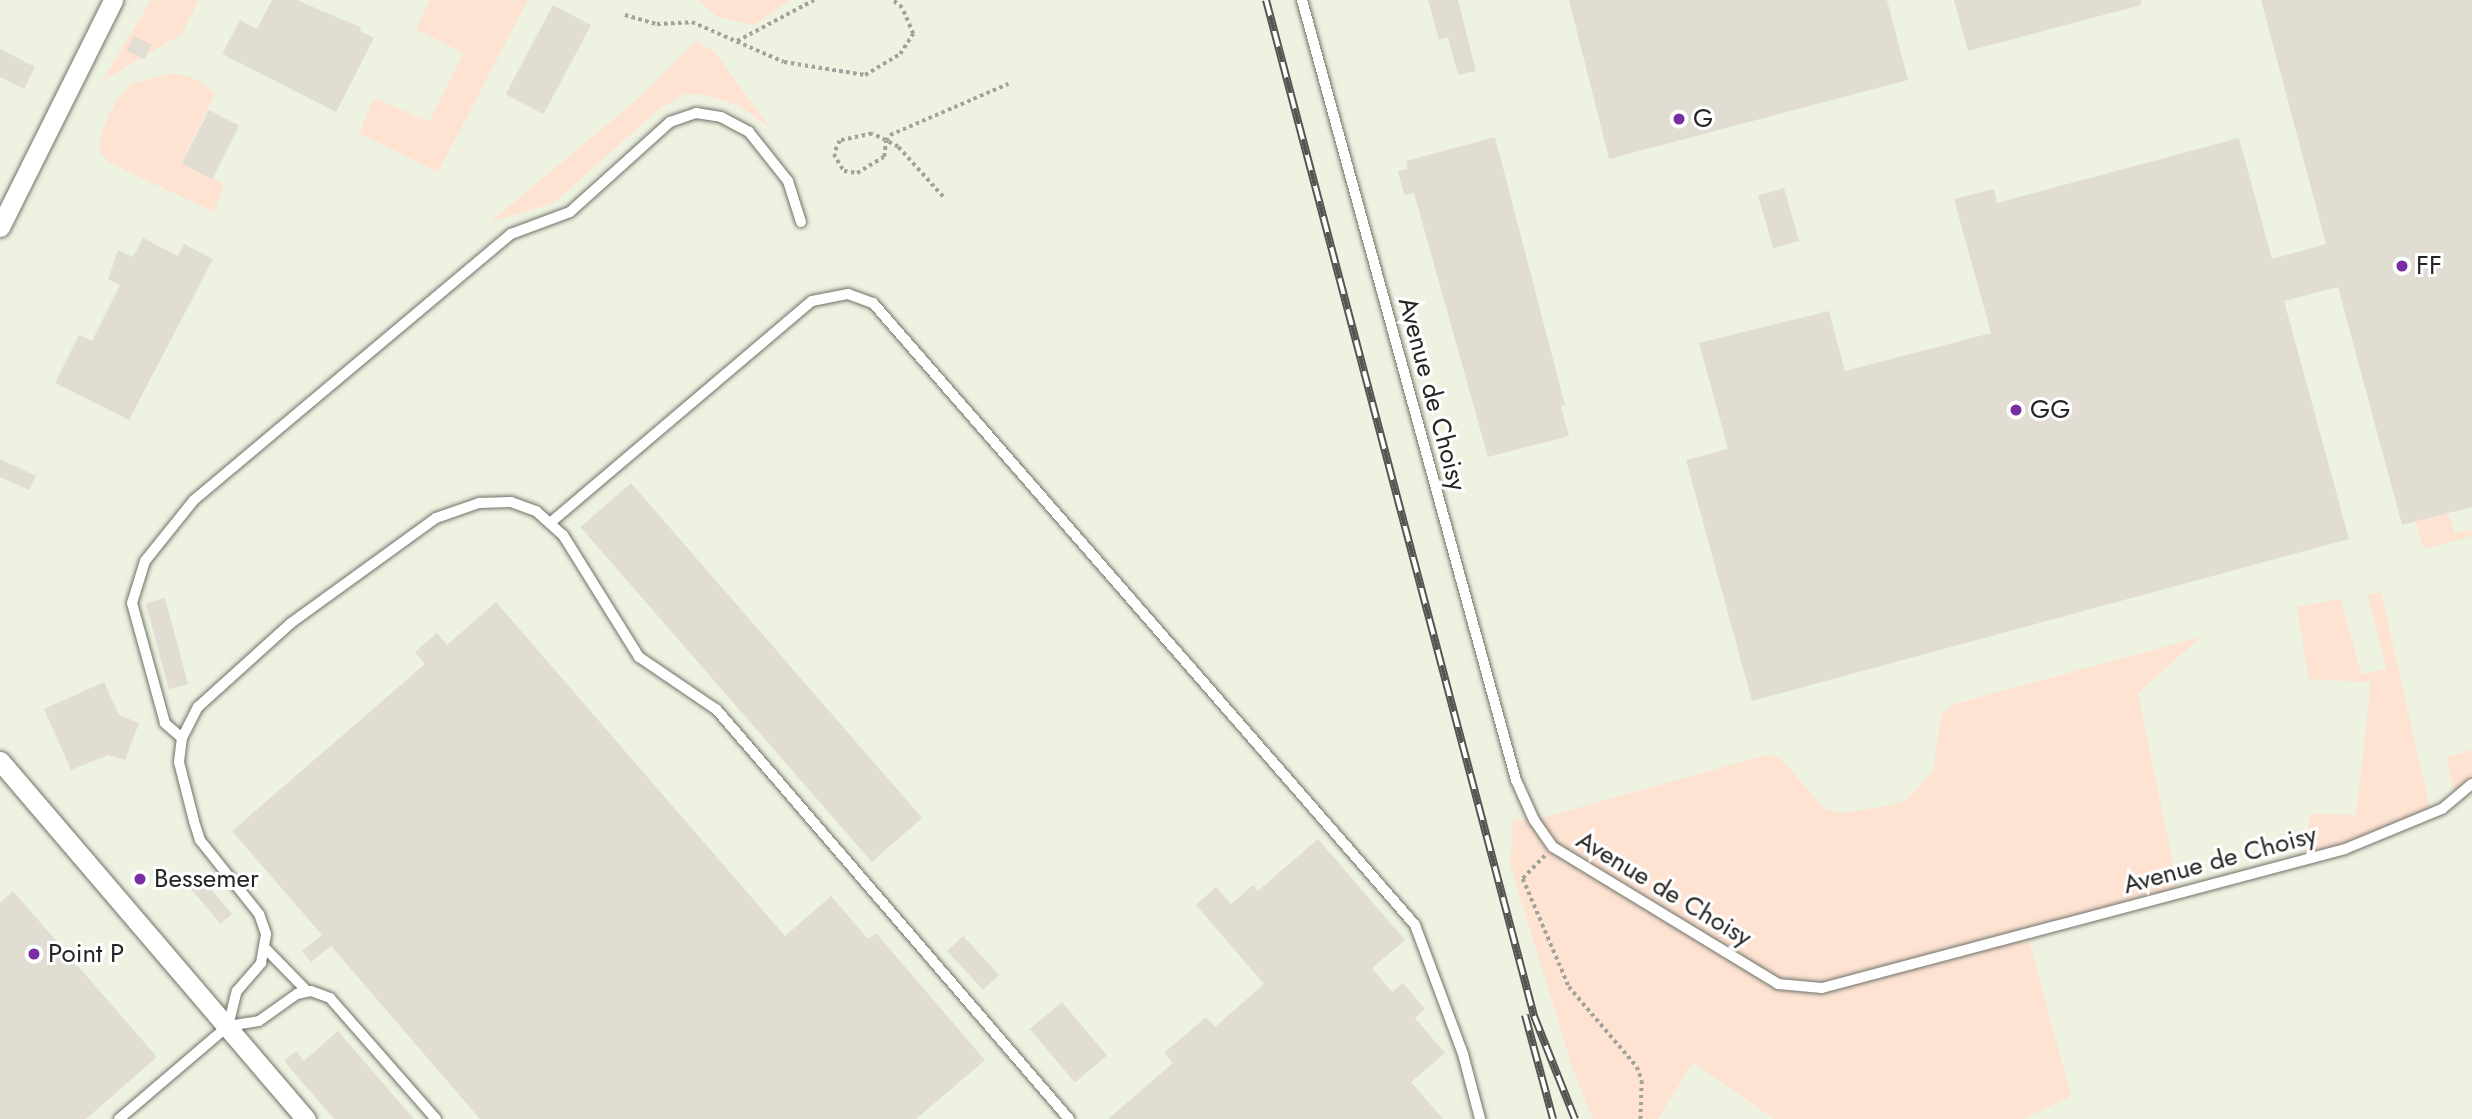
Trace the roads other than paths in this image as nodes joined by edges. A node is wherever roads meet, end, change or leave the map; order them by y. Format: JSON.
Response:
{"nodes":[{"id":1,"x":113,"y":0,"type":"edge"},
{"id":2,"x":1302,"y":0,"type":"edge"},
{"id":3,"x":801,"y":222,"type":"dead end"},
{"id":4,"x":0,"y":227,"type":"edge"},
{"id":5,"x":550,"y":523,"type":"junction"},
{"id":6,"x":182,"y":738,"type":"junction"},
{"id":7,"x":0,"y":761,"type":"edge"},
{"id":8,"x":2472,"y":784,"type":"edge"},
{"id":9,"x":265,"y":947,"type":"junction"},
{"id":10,"x":307,"y":991,"type":"junction"},
{"id":11,"x":228,"y":1026,"type":"junction"},
{"id":12,"x":119,"y":1119,"type":"edge"},
{"id":13,"x":306,"y":1119,"type":"edge"},
{"id":14,"x":436,"y":1119,"type":"edge"},
{"id":15,"x":1069,"y":1119,"type":"edge"},
{"id":16,"x":1480,"y":1119,"type":"edge"}],
"edges":[{"from":1,"to":4,"type":"street"},
{"from":2,"to":8,"type":"lane","name":"Avenue de Choisy"},
{"from":3,"to":6,"type":"lane"},
{"from":5,"to":6,"type":"lane"},
{"from":5,"to":15,"type":"lane"},
{"from":5,"to":16,"type":"lane"},
{"from":6,"to":9,"type":"lane"},
{"from":7,"to":11,"type":"street"},
{"from":9,"to":10,"type":"lane"},
{"from":9,"to":11,"type":"lane"},
{"from":10,"to":11,"type":"lane"},
{"from":10,"to":14,"type":"lane"},
{"from":11,"to":12,"type":"lane"},
{"from":11,"to":13,"type":"street"}]}
